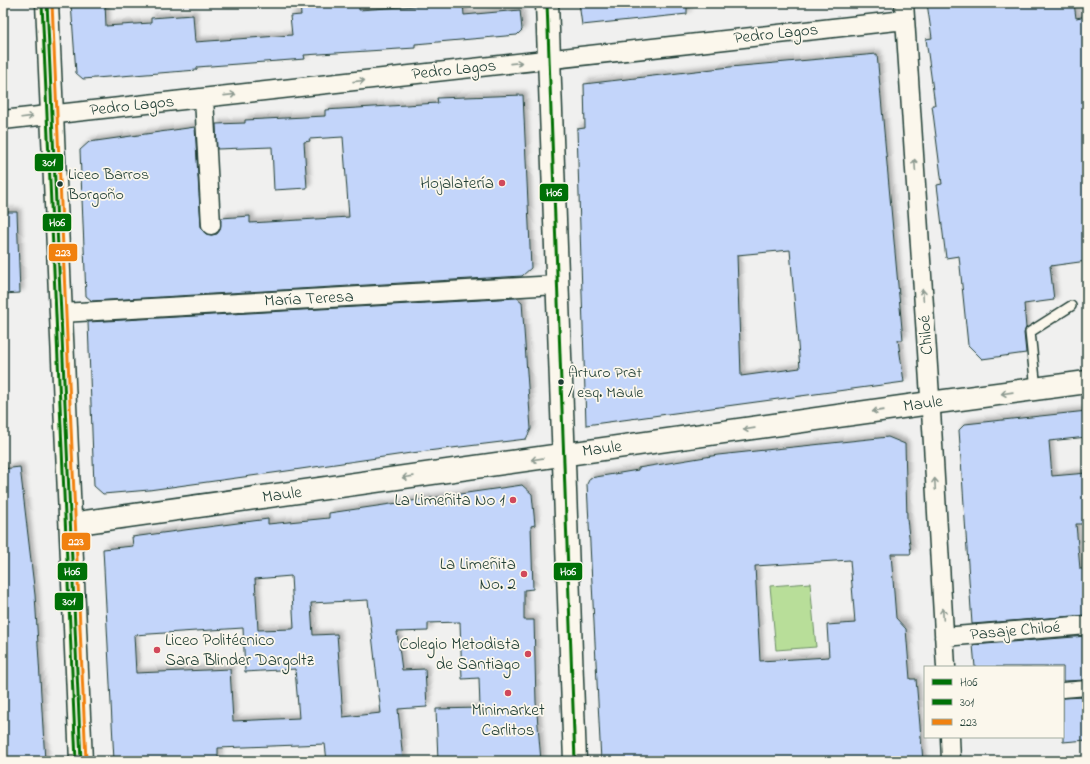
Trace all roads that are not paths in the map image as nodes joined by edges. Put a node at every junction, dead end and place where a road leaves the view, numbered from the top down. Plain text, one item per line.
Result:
1 (47, 3) edge
2 (547, 3) edge
3 (905, 11) edge
4 (549, 60) junction
5 (204, 98) junction
6 (52, 114) junction
7 (3, 120) edge
8 (211, 225) dead end
9 (557, 284) junction
10 (1071, 306) dead end
11 (61, 313) junction
12 (1087, 382) edge
13 (1036, 389) junction
14 (930, 403) junction
15 (564, 455) junction
16 (71, 524) junction
17 (1087, 625) edge
18 (944, 638) junction
19 (946, 666) edge
20 (1087, 688) edge
21 (1064, 690) edge
22 (950, 738) edge
23 (81, 761) edge
24 (575, 761) edge
25 (951, 761) edge

1 - 6 street
2 - 4 street
3 - 4 street, Pedro Lagos
14 -> 3 street, Chiloé
5 -> 4 street, Pedro Lagos
4 - 9 street
5 - 6 street, Pedro Lagos
5 - 8 street
7 -> 6 street, Pedro Lagos
6 - 11 street
9 - 11 street, María Teresa
9 - 15 street
10 - 13 lane
11 - 16 street
12 - 13 street, Maule
13 -> 14 street, Maule
14 -> 15 street, Maule
18 -> 14 street, Chiloé
15 -> 16 street, Maule
15 - 24 street
16 - 23 street
17 - 18 street, Pasaje Chiloé
18 - 19 street, Chiloé
20 - 21 street
22 - 25 street

